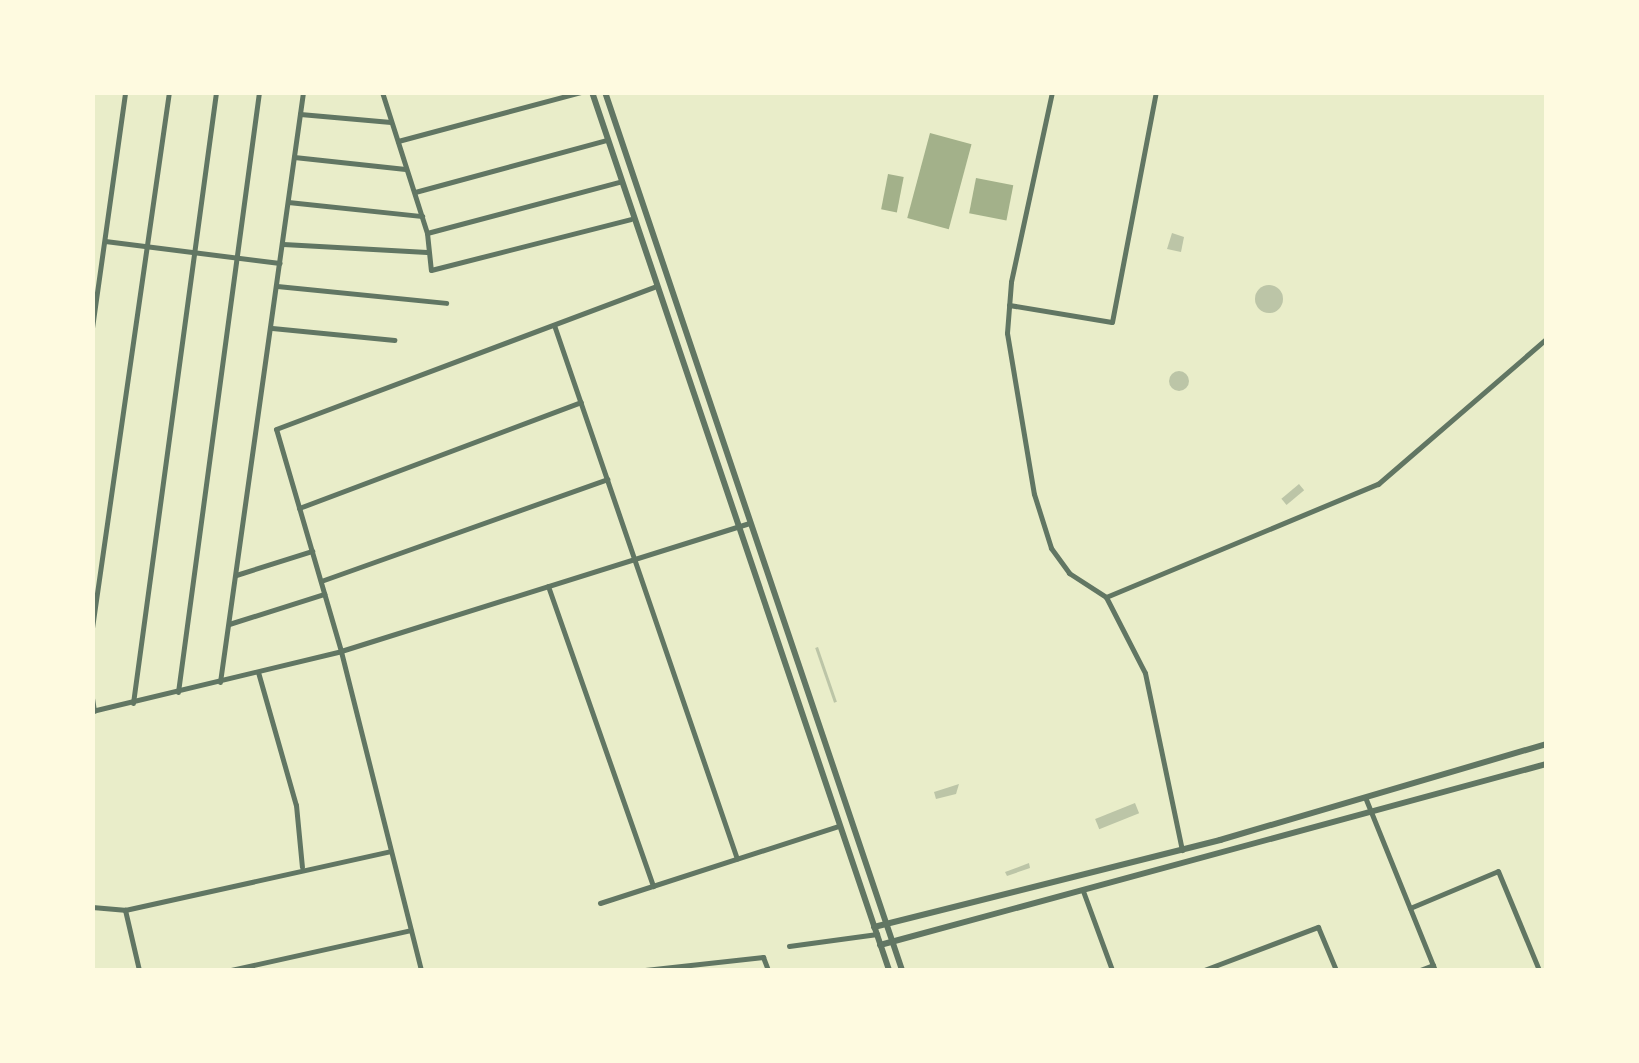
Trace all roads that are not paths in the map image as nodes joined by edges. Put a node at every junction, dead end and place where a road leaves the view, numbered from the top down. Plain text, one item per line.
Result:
1 (125, 92) edge
2 (169, 92) edge
3 (216, 92) edge
4 (258, 92) edge
5 (302, 92) edge
6 (382, 92) edge
7 (581, 92) edge
8 (592, 92) edge
9 (605, 92) edge
10 (1052, 92) edge
11 (1156, 92) edge
12 (300, 114) junction
13 (392, 122) junction
14 (606, 140) junction
15 (398, 141) junction
16 (294, 158) junction
17 (407, 169) junction
18 (620, 182) junction
19 (414, 192) junction
20 (288, 202) junction
21 (422, 216) junction
22 (630, 219) junction
23 (427, 233) junction
24 (104, 242) junction
25 (283, 244) junction
26 (149, 248) junction
27 (427, 252) junction
28 (195, 253) junction
29 (237, 258) junction
30 (280, 263) junction
31 (96, 282) edge
32 (278, 286) junction
33 (654, 288) junction
34 (446, 302) dead end
35 (1010, 305) junction
36 (554, 325) junction
37 (92, 328) edge
38 (272, 328) junction
39 (1546, 339) edge
40 (394, 340) dead end
41 (581, 402) junction
42 (607, 478) junction
43 (299, 508) junction
44 (749, 523) junction
45 (736, 527) junction
46 (312, 551) junction
47 (634, 559) junction
48 (236, 574) junction
49 (320, 582) junction
50 (548, 586) junction
51 (324, 594) junction
52 (1106, 596) junction
53 (229, 624) junction
54 (92, 628) edge
55 (341, 651) junction
56 (258, 672) junction
57 (220, 682) junction
58 (178, 692) junction
59 (92, 698) edge
60 (133, 703) junction
61 (94, 711) edge
62 (1546, 744) edge
63 (1546, 764) edge
64 (1365, 797) junction
65 (1371, 809) junction
66 (839, 826) junction
67 (1182, 850) junction
68 (391, 851) junction
69 (737, 859) junction
70 (302, 867) junction
71 (653, 886) junction
72 (1082, 888) junction
73 (600, 903) dead end
74 (92, 906) edge
75 (1410, 908) junction
76 (124, 910) junction
77 (886, 924) junction
78 (410, 930) junction
79 (875, 931) junction
80 (892, 942) junction
81 (880, 945) junction
82 (789, 946) dead end
83 (1434, 968) edge
84 (140, 970) edge
85 (231, 970) edge
86 (421, 970) edge
87 (645, 970) edge
88 (768, 970) edge
89 (889, 970) edge
90 (902, 970) edge
91 (1112, 970) edge
92 (1204, 970) edge
93 (1336, 970) edge
94 (1420, 970) edge
95 (1539, 970) edge

1 - 24 street
2 - 26 street
3 - 28 street
4 - 29 street
5 - 12 street
6 - 13 street
7 - 15 street
8 - 14 street
9 - 44 street
10 - 35 street
11 - 35 street
12 - 13 street
12 - 16 street
13 - 15 street
14 - 18 street
14 - 19 street
15 - 17 street
16 - 17 street
16 - 20 street
17 - 19 street
18 - 22 street
18 - 23 street
19 - 21 street
20 - 21 street
20 - 25 street
21 - 23 street
22 - 27 street
22 - 33 street
23 - 27 street
24 - 26 street
24 - 31 street
25 - 27 street
25 - 30 street
26 - 28 street
26 - 54 street
28 - 29 street
28 - 60 street
29 - 30 street
29 - 58 street
30 - 32 street
31 - 37 street
32 - 34 street
32 - 38 street
33 - 36 street
33 - 45 street
35 - 52 street
36 - 41 street
36 - 43 street
38 - 40 street
38 - 48 street
39 - 52 street
41 - 42 street
41 - 43 street
42 - 47 street
42 - 49 street
43 - 46 street
44 - 45 street
44 - 77 street
45 - 47 street
45 - 66 street
46 - 48 street
46 - 49 street
47 - 50 street
47 - 69 street
48 - 53 street
49 - 51 street
50 - 55 street
50 - 71 street
51 - 53 street
51 - 55 street
52 - 67 street
53 - 57 street
55 - 56 street
55 - 68 street
56 - 57 street
56 - 70 street
57 - 58 street
58 - 60 street
59 - 61 street
60 - 61 street
62 - 64 street
63 - 65 street
64 - 65 street
64 - 67 street
65 - 72 street
65 - 75 street
66 - 69 street
66 - 79 street
67 - 77 street
68 - 70 street
68 - 78 street
69 - 71 street
70 - 76 street
71 - 73 street
72 - 80 street
72 - 91 street
74 - 76 street
75 - 83 street
75 - 95 street
76 - 84 street
77 - 79 street
77 - 80 street
78 - 85 street
78 - 86 street
79 - 81 street
79 - 82 street
80 - 81 street
80 - 90 street
81 - 89 street
83 - 94 street
87 - 88 street
92 - 93 street

